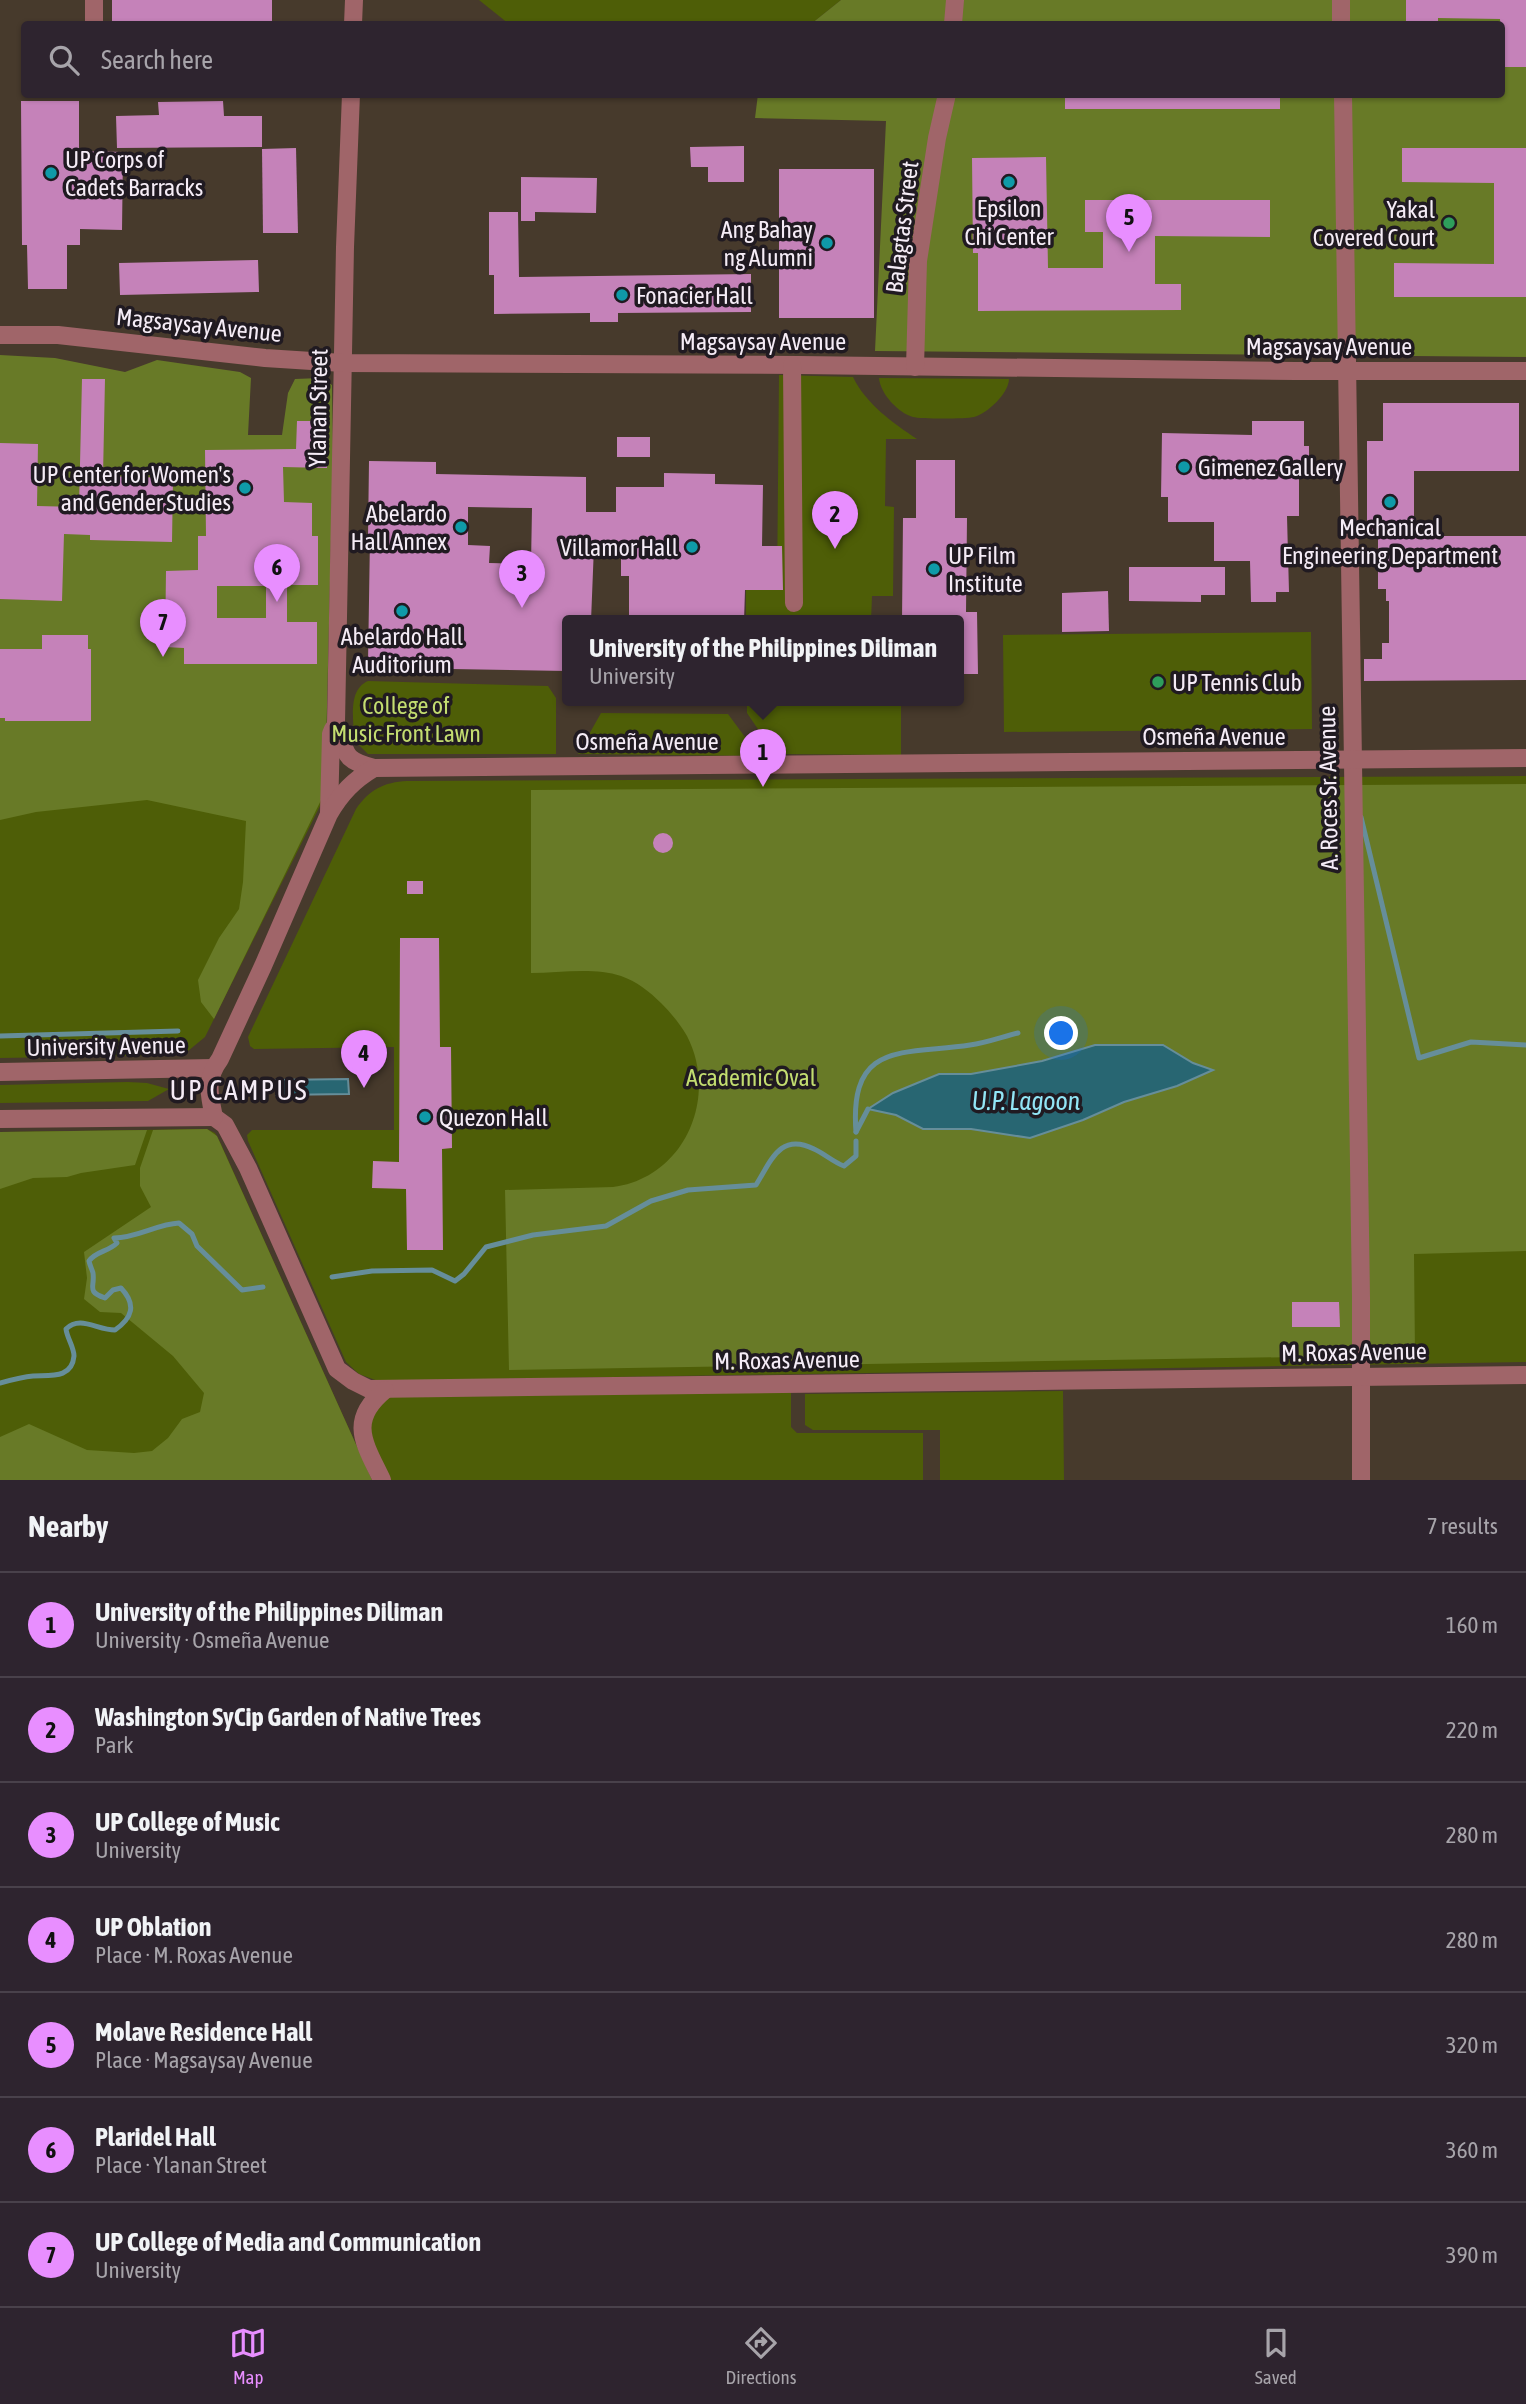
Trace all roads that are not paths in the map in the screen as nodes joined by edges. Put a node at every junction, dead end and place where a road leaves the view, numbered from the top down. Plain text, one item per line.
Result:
1 (94, 0) edge
2 (354, 0) edge
3 (955, 0) edge
4 (1341, 0) edge
5 (94, 21) edge
6 (353, 21) edge
7 (953, 21) edge
8 (1341, 21) edge
9 (351, 98) edge
10 (946, 98) edge
11 (1343, 98) edge
12 (0, 335) edge
13 (343, 363) junction
14 (792, 365) junction
15 (915, 367) junction
16 (1348, 370) junction
17 (1526, 371) edge
18 (794, 603) dead end
19 (336, 723) junction
20 (1526, 758) edge
21 (1353, 759) junction
22 (374, 768) junction
23 (329, 814) junction
24 (213, 1068) junction
25 (0, 1072) edge
26 (214, 1116) junction
27 (0, 1119) edge
28 (1526, 1374) edge
29 (1361, 1376) junction
30 (385, 1390) junction
31 (382, 1480) edge
32 (1362, 1480) edge

1 - 5 street
2 - 6 street
3 - 7 street
4 - 8 street
9 - 13 street, Ylanan Street
10 - 15 street, Balagtas Street
11 - 16 street, A. Roces Sr. Avenue
12 - 13 street, Magsaysay Avenue
13 - 14 street, Magsaysay Avenue
13 - 19 street, Ylanan Street
14 - 15 street, Magsaysay Avenue
14 - 18 street
15 - 16 street, Magsaysay Avenue
16 - 17 street, Magsaysay Avenue
16 - 21 street, A. Roces Sr. Avenue
19 - 22 street, Ylanan Street
19 - 23 street, Ylanan Street
20 - 21 street, Osmeña Avenue
21 - 22 street, Osmeña Avenue
21 - 29 street, A. Roces Sr. Avenue
22 - 23 street
23 - 24 street
24 - 25 street, University Avenue
24 - 26 street
26 - 27 street
26 - 30 street, M. Roxas Avenue
28 - 29 street, M. Roxas Avenue
29 - 30 street, M. Roxas Avenue
29 - 32 street, A. Roces Sr. Avenue
30 - 31 street

